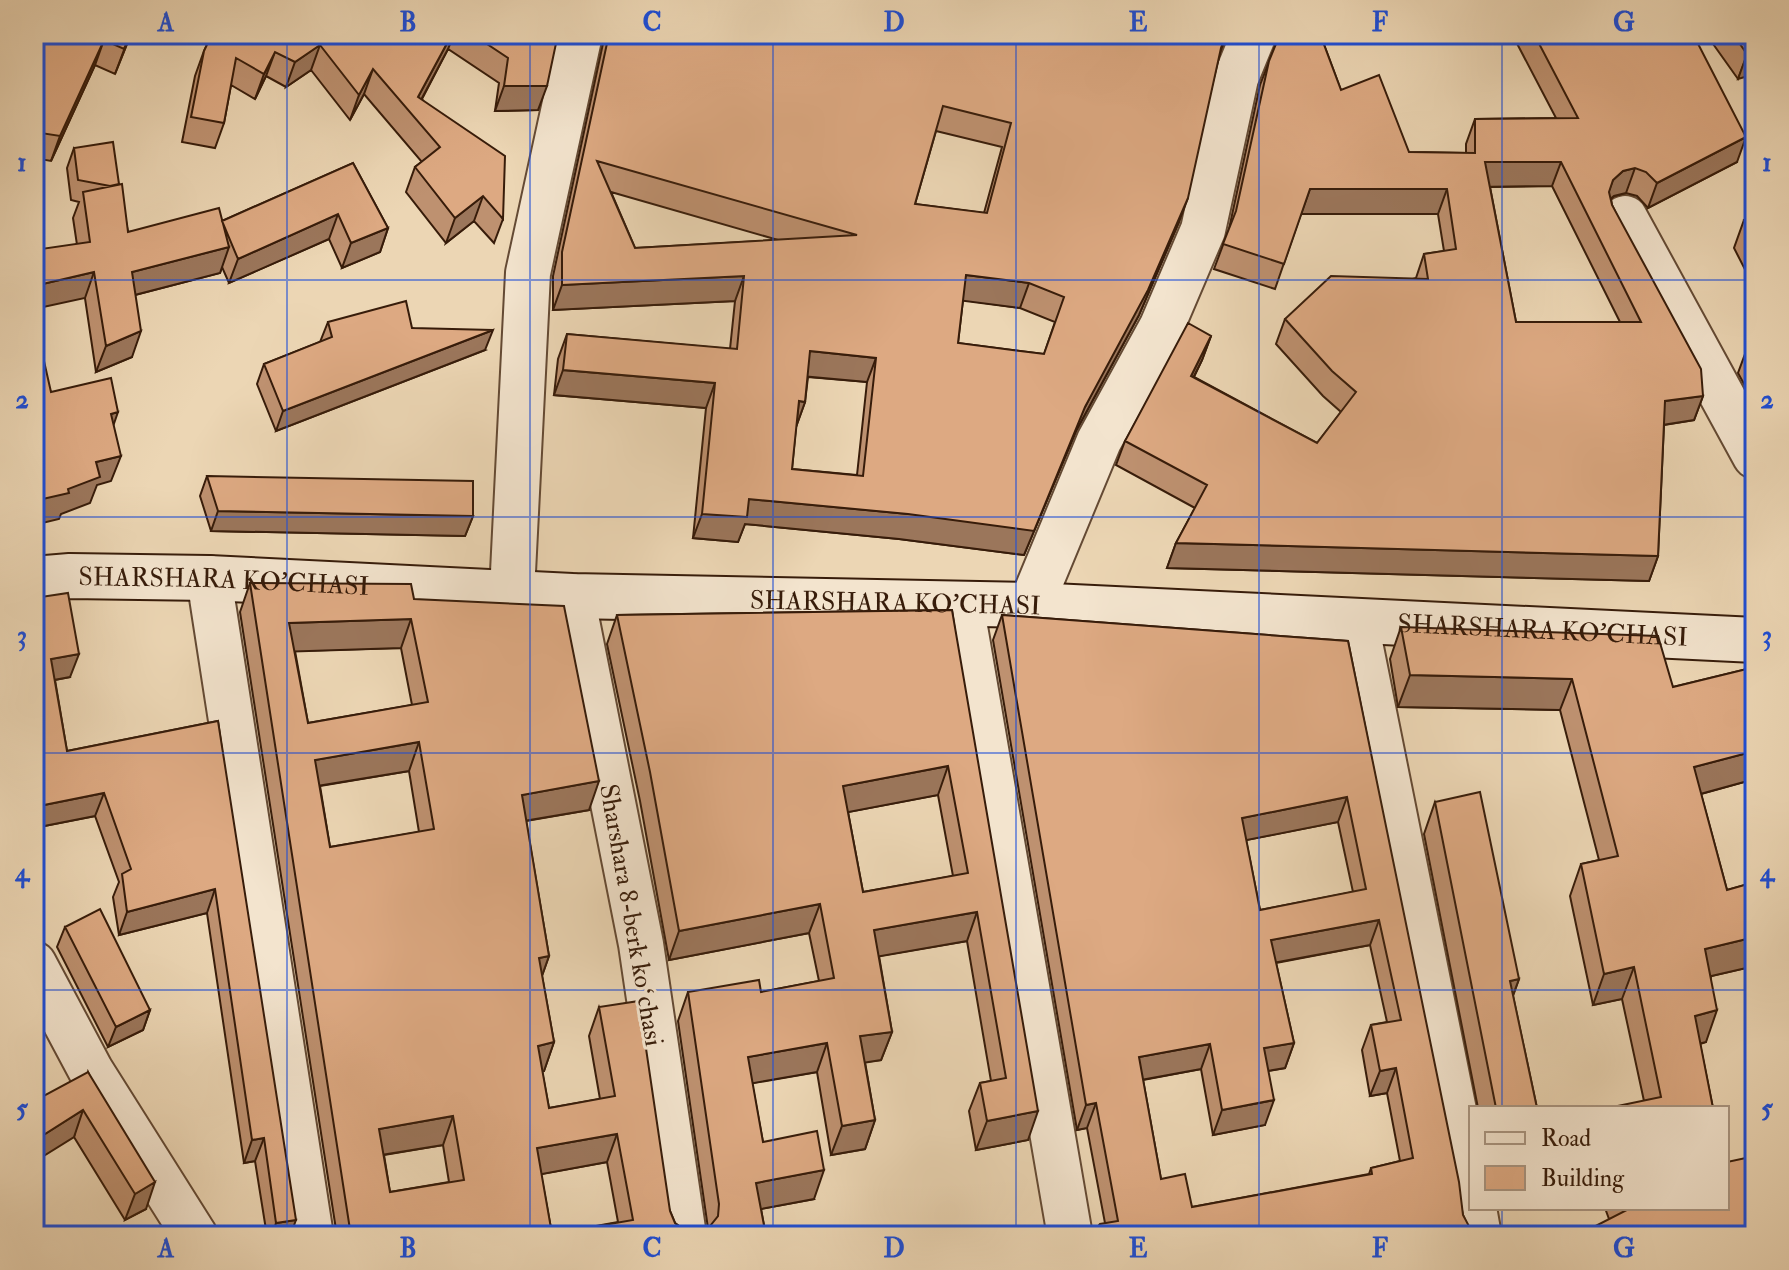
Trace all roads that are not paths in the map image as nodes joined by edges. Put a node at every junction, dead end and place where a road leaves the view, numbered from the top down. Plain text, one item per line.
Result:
1 (580, 34) edge
2 (1254, 34) edge
3 (1625, 218) dead end
4 (1755, 456) edge
5 (209, 578) junction
6 (34, 579) edge
7 (512, 592) junction
8 (572, 596) junction
9 (961, 604) junction
10 (1031, 605) junction
11 (1356, 623) junction
12 (1755, 640) edge
13 (34, 964) edge
14 (1469, 1185) edge
15 (1474, 1210) edge
16 (195, 1236) edge
17 (311, 1236) edge
18 (684, 1236) edge
19 (1070, 1236) edge
20 (1479, 1236) edge

1 - 7 street
2 - 10 street
3 - 4 street
5 - 6 street, SHARSHARA KO'CHASI
5 - 7 street, SHARSHARA KO'CHASI
5 - 17 street
7 - 8 street, SHARSHARA KO'CHASI
8 - 9 street, SHARSHARA KO'CHASI
8 - 18 street, Sharshara 8-berk koʻchasi
9 - 10 street, SHARSHARA KO'CHASI
9 - 19 street
10 - 11 street, SHARSHARA KO'CHASI
11 - 12 street, SHARSHARA KO'CHASI
11 - 14 street
13 - 16 street
15 - 20 street

